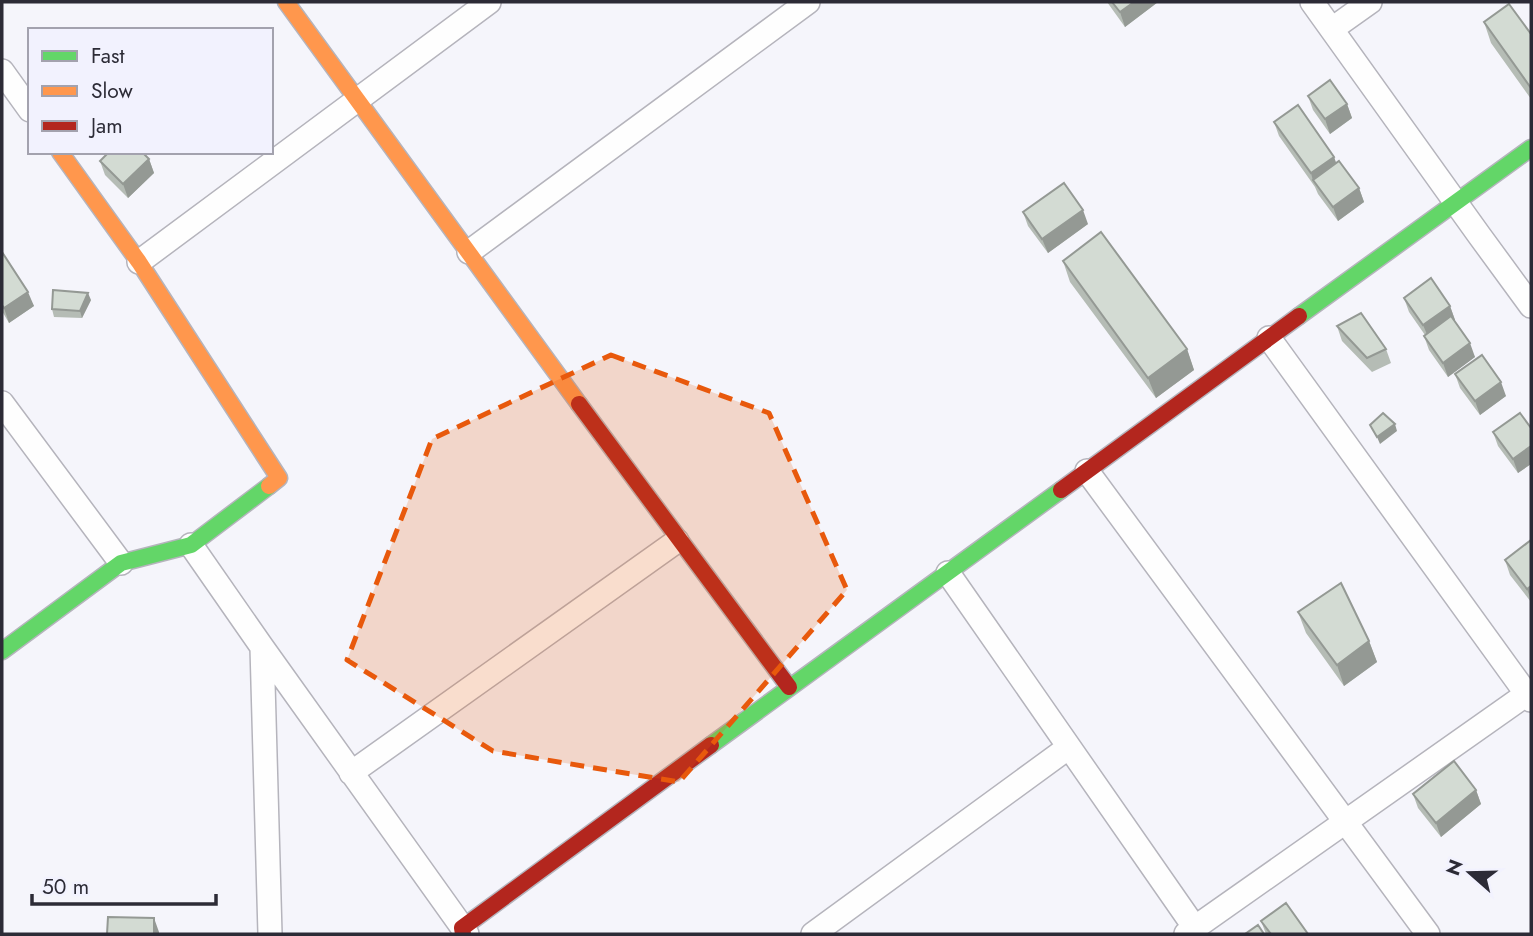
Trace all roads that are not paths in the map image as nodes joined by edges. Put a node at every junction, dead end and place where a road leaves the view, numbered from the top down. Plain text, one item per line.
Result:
1 (286, 2) edge
2 (489, 2) edge
3 (808, 2) edge
4 (1312, 2) edge
5 (1370, 2) edge
6 (1332, 29) junction
7 (2, 71) edge
8 (357, 100) junction
9 (28, 107) edge
10 (1531, 148) edge
11 (61, 154) edge
12 (1455, 202) junction
13 (469, 252) junction
14 (139, 262) junction
15 (1531, 306) edge
16 (1269, 338) junction
17 (2, 403) edge
18 (1087, 471) junction
19 (677, 541) junction
20 (191, 545) junction
21 (121, 563) junction
22 (948, 573) junction
23 (262, 648) junction
24 (2, 650) edge
25 (789, 687) junction
26 (1529, 697) edge
27 (1069, 747) junction
28 (351, 772) junction
29 (1345, 822) junction
30 (1191, 931) edge
31 (464, 932) edge
32 (271, 934) edge
33 (813, 934) edge
34 (1428, 934) edge

1 - 8 street
2 - 8 street
3 - 13 street
4 - 6 street
5 - 6 street
6 - 12 street
7 - 9 street
8 - 13 street
8 - 14 street
10 - 12 street
11 - 14 street
12 - 15 street
12 - 16 street
13 - 19 street
14 - 20 street
16 - 18 street
16 - 26 street
17 - 21 street
18 - 22 street
18 - 29 street
19 - 25 street
19 - 28 street
20 - 21 street
20 - 23 street
21 - 24 street
22 - 25 street
22 - 27 street
23 - 28 street
23 - 32 street
25 - 31 street
26 - 29 street
27 - 30 street
27 - 33 street
28 - 31 street
29 - 30 street
29 - 34 street

